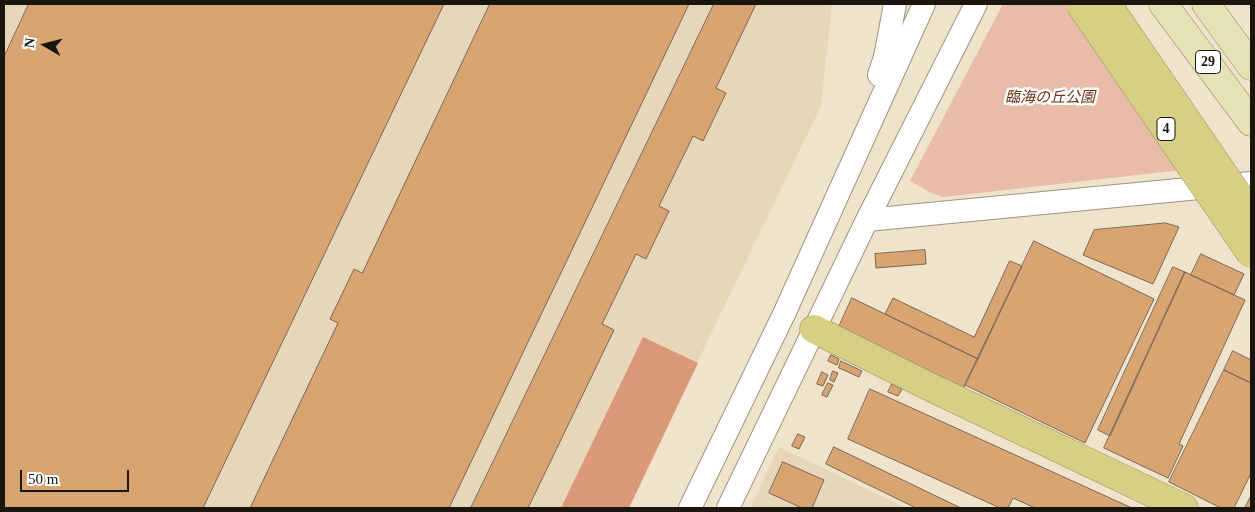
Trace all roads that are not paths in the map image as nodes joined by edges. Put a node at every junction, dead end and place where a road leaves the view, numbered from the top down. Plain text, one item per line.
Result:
1 (895, 4) edge
2 (924, 4) edge
3 (976, 4) edge
4 (1080, 4) edge
5 (1107, 4) edge
6 (1129, 4) edge
7 (1163, 4) edge
8 (1206, 4) edge
9 (1251, 66) edge
10 (1251, 122) edge
11 (1251, 183) edge
12 (843, 185) junction
13 (1251, 206) edge
14 (1251, 214) edge
15 (867, 220) junction
16 (1251, 254) edge
17 (784, 314) junction
18 (814, 329) junction
19 (690, 508) edge
20 (728, 508) edge
21 (1184, 508) edge

1 - 12 street
2 - 12 street
3 - 15 street
4 - 16 highway, 4, bridge
5 - 14 highway, 4, bridge
6 - 13 highway
7 - 10 main road, 29
8 - 9 main road, 29
11 - 15 street
12 - 17 street
15 - 18 street
17 - 18 street
17 - 19 street
18 - 20 street
18 - 21 highway

